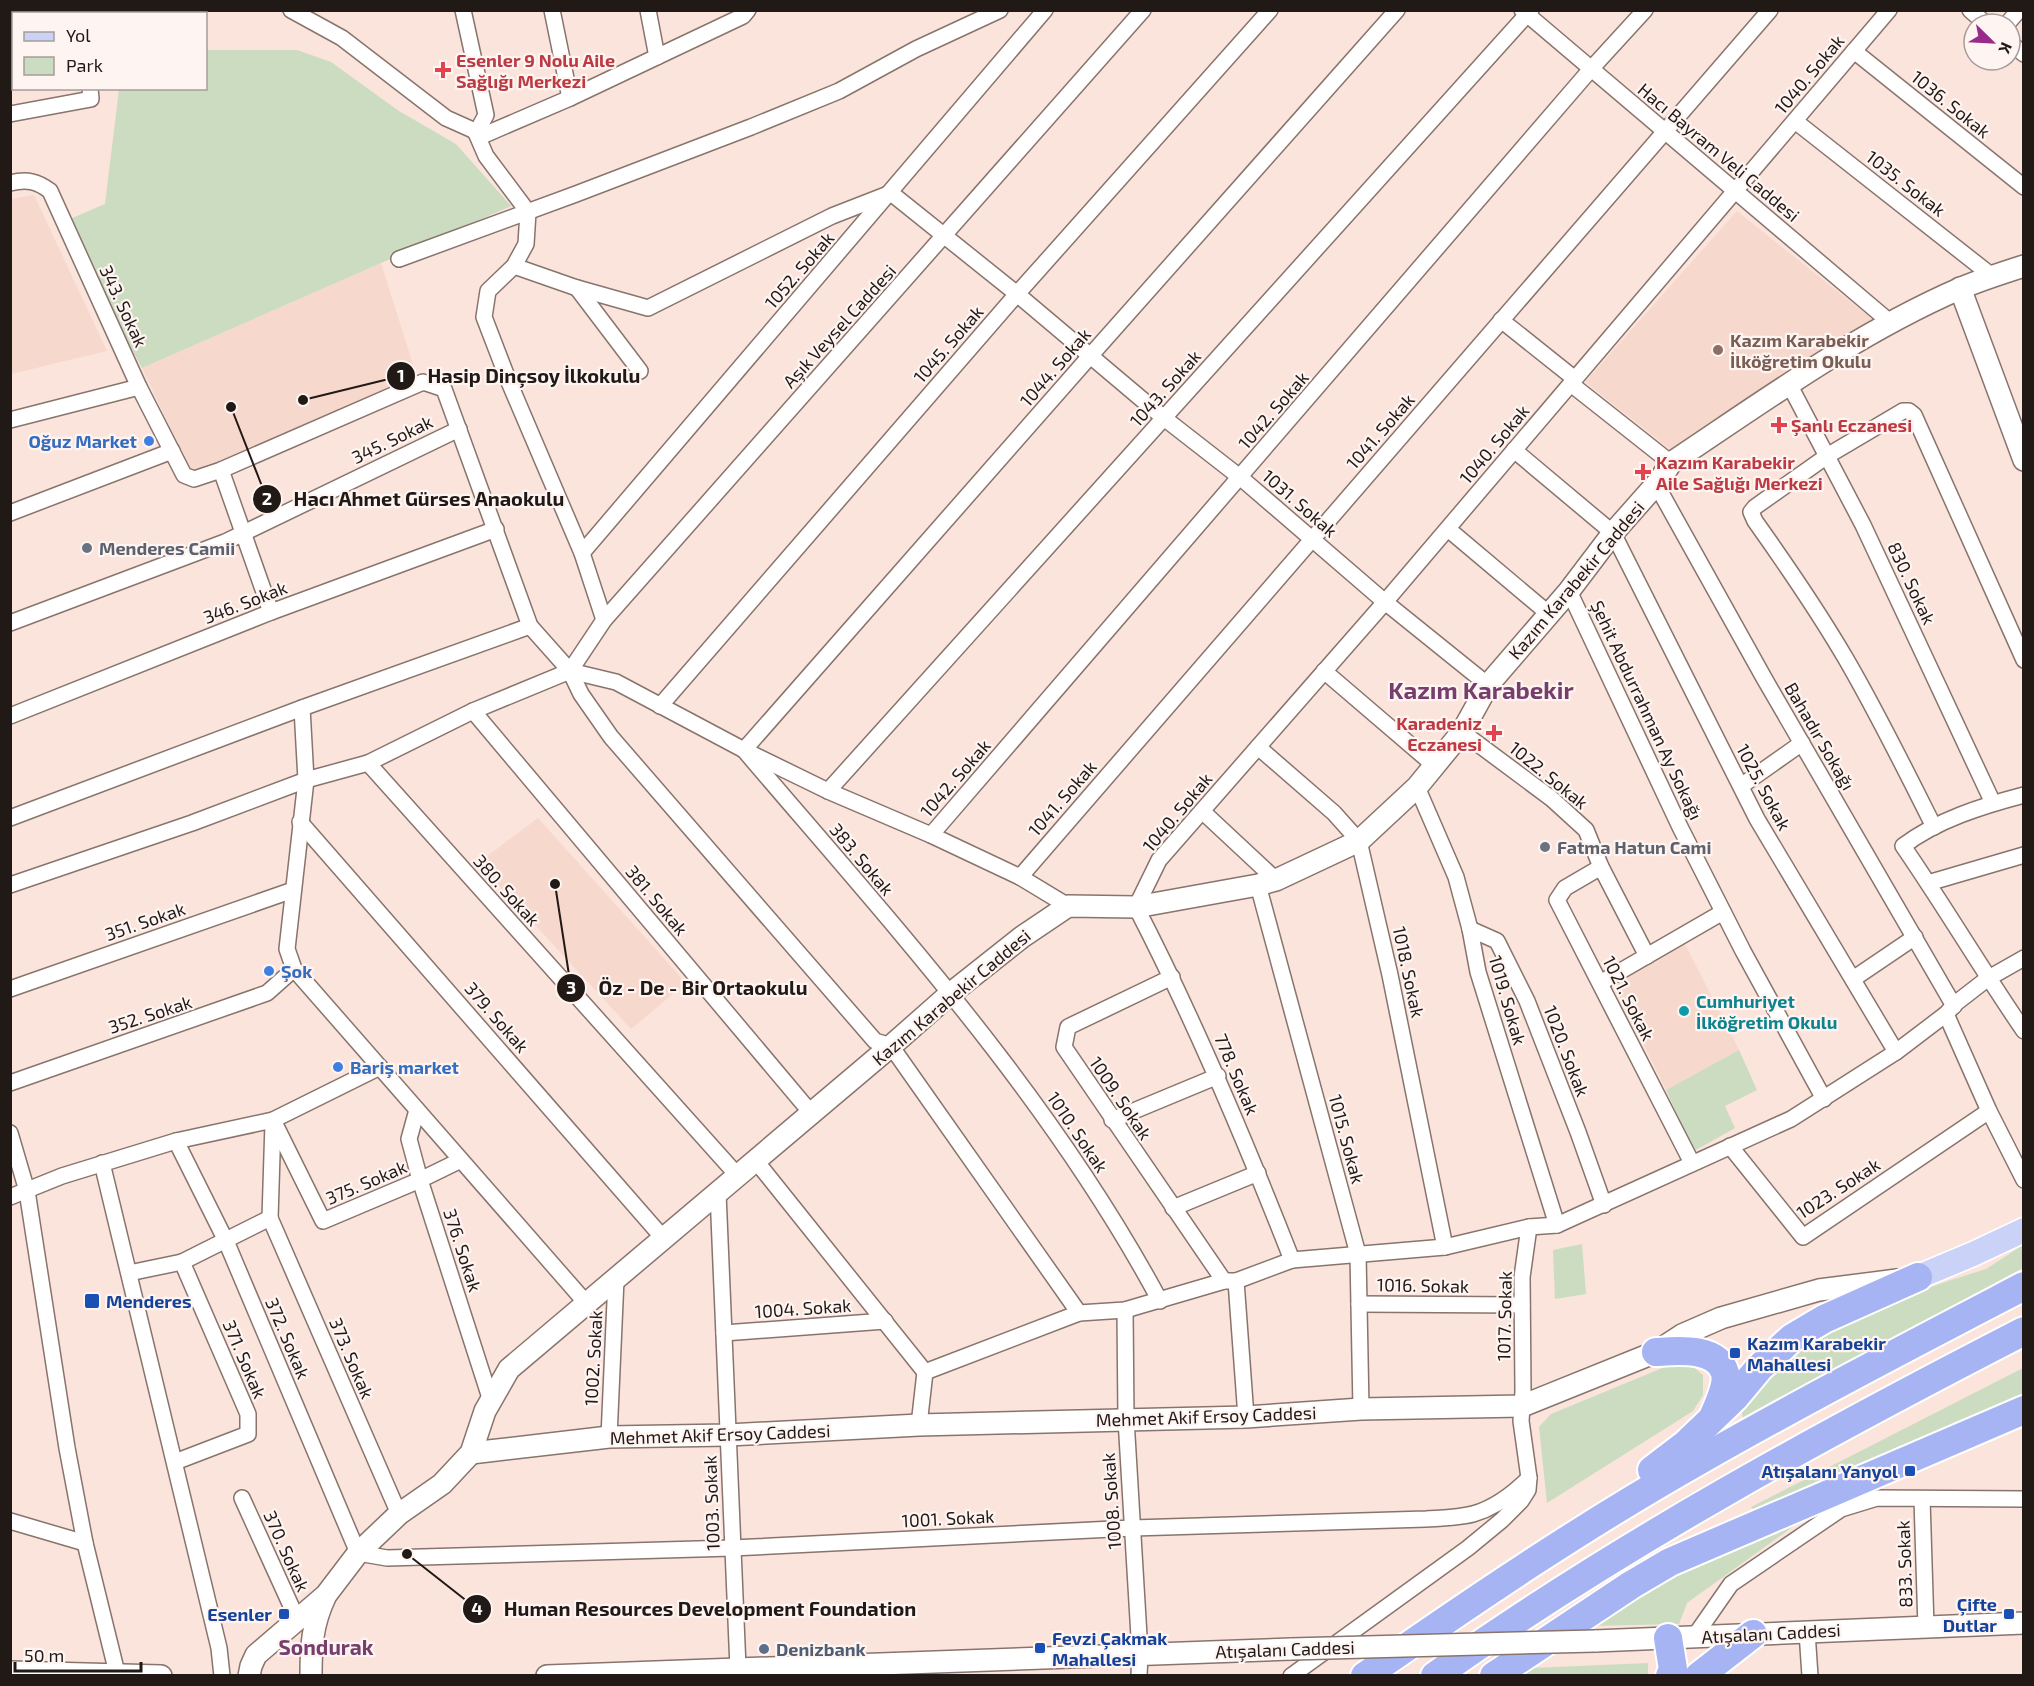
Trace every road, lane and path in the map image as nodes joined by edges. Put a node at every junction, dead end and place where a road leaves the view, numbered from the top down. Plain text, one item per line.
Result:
1 (291, 10) edge
2 (463, 10) edge
3 (552, 10) edge
4 (648, 10) edge
5 (748, 10) edge
6 (1000, 10) edge
7 (1045, 10) edge
8 (1143, 10) edge
9 (1270, 10) edge
10 (1397, 10) edge
11 (1644, 10) edge
12 (1770, 10) edge
13 (1889, 10) edge
14 (1527, 12) edge
15 (309, 15) edge
16 (1854, 51) junction
17 (657, 57) junction
18 (1591, 69) junction
19 (90, 94) edge
20 (570, 98) junction
21 (10, 114) edge
22 (1795, 121) junction
23 (1664, 131) junction
24 (476, 133) junction
25 (10, 183) edge
26 (2024, 187) edge
27 (1735, 191) junction
28 (891, 193) junction
29 (528, 212) junction
30 (945, 236) junction
31 (399, 259) dead end
32 (514, 266) junction
33 (2024, 266) edge
34 (1992, 276) junction
35 (577, 288) junction
36 (1959, 288) junction
37 (1017, 294) junction
38 (1501, 320) junction
39 (1891, 323) junction
40 (1091, 355) junction
41 (640, 371) dead end
42 (1573, 381) junction
43 (1789, 384) junction
44 (139, 387) junction
45 (1164, 418) junction
46 (10, 420) edge
47 (459, 429) junction
48 (1514, 450) junction
49 (172, 451) junction
50 (1827, 456) junction
51 (2024, 460) edge
52 (1671, 463) junction
53 (221, 470) junction
54 (1241, 478) junction
55 (1656, 484) junction
56 (10, 513) edge
57 (496, 529) junction
58 (1448, 529) junction
59 (244, 532) junction
60 (1613, 532) junction
61 (1312, 539) junction
62 (582, 553) junction
63 (1569, 591) junction
64 (1385, 602) junction
65 (271, 612) junction
66 (1549, 614) junction
67 (604, 620) junction
68 (10, 623) edge
69 (530, 626) junction
70 (2024, 660) edge
71 (570, 671) junction
72 (1324, 672) junction
73 (1488, 685) junction
74 (660, 706) junction
75 (302, 708) junction
76 (473, 711) junction
77 (10, 716) edge
78 (1462, 732) junction
79 (1802, 743) junction
80 (1258, 747) junction
81 (744, 750) junction
82 (368, 763) junction
83 (1435, 766) junction
84 (306, 780) junction
85 (1741, 786) junction
86 (1417, 787) junction
87 (828, 791) junction
88 (2024, 795) edge
89 (1993, 803) junction
90 (1202, 811) junction
91 (10, 818) edge
92 (300, 822) junction
93 (1934, 827) junction
94 (931, 835) junction
95 (1359, 841) junction
96 (2024, 855) edge
97 (1601, 867) junction
98 (1020, 877) junction
99 (1267, 882) junction
100 (1928, 883) junction
101 (10, 885) edge
102 (293, 890) junction
103 (1068, 906) junction
104 (1136, 907) junction
105 (1723, 912) junction
106 (1470, 929) junction
107 (1915, 937) junction
108 (1647, 956) junction
109 (2024, 958) edge
110 (294, 969) junction
111 (1172, 977) junction
112 (1853, 979) junction
113 (1987, 979) junction
114 (1600, 983) junction
115 (10, 989) edge
116 (951, 994) junction
117 (1950, 1010) junction
118 (2024, 1031) edge
119 (891, 1046) junction
120 (1896, 1052) junction
121 (380, 1067) junction
122 (1218, 1076) junction
123 (10, 1083) edge
124 (1824, 1099) junction
125 (417, 1110) junction
126 (1989, 1111) junction
127 (812, 1114) junction
128 (273, 1120) junction
129 (1112, 1120) junction
130 (10, 1133) edge
131 (176, 1140) junction
132 (1730, 1146) junction
133 (461, 1160) junction
134 (756, 1161) junction
135 (102, 1163) junction
136 (1692, 1163) junction
137 (1258, 1173) junction
138 (738, 1176) junction
139 (420, 1180) junction
140 (2024, 1180) edge
141 (27, 1191) junction
142 (718, 1193) junction
143 (10, 1197) edge
144 (1604, 1205) junction
145 (1173, 1208) junction
146 (270, 1218) junction
147 (1557, 1225) junction
148 (1529, 1227) junction
149 (2024, 1230) edge
150 (664, 1239) junction
151 (226, 1241) junction
152 (1444, 1247) junction
153 (1358, 1254) junction
154 (1292, 1260) junction
155 (182, 1262) junction
156 (129, 1273) junction
157 (1918, 1277) junction
158 (616, 1280) junction
159 (1230, 1281) junction
160 (2024, 1286) edge
161 (1160, 1301) junction
162 (587, 1304) junction
163 (1359, 1304) junction
164 (1522, 1305) junction
165 (1125, 1310) junction
166 (1079, 1313) junction
167 (885, 1322) junction
168 (2024, 1331) edge
169 (724, 1333) junction
170 (1656, 1352) junction
171 (925, 1372) junction
172 (491, 1401) junction
173 (1522, 1406) junction
174 (1361, 1409) junction
175 (2024, 1410) edge
176 (1246, 1417) junction
177 (1126, 1419) junction
178 (1712, 1419) junction
179 (919, 1425) junction
180 (728, 1435) junction
181 (609, 1437) junction
182 (471, 1453) junction
183 (175, 1462) junction
184 (1529, 1478) junction
185 (242, 1498) dead end
186 (1922, 1499) junction
187 (2024, 1499) edge
188 (399, 1514) junction
189 (10, 1521) edge
190 (1133, 1528) junction
191 (85, 1543) junction
192 (732, 1548) junction
193 (358, 1554) junction
194 (1522, 1569) junction
195 (326, 1595) junction
196 (297, 1619) junction
197 (2024, 1623) edge
198 (1926, 1628) junction
199 (1807, 1632) junction
200 (1753, 1634) junction
201 (1681, 1637) junction
202 (1140, 1653) junction
203 (738, 1668) junction
204 (875, 1670) edge
205 (10, 1672) edge
206 (117, 1673) junction
207 (160, 1676) edge
208 (222, 1676) edge
209 (249, 1676) edge
210 (311, 1676) edge
211 (547, 1676) edge
212 (1139, 1676) edge
213 (1291, 1676) edge
214 (1365, 1676) edge
215 (1435, 1676) edge
216 (1494, 1676) edge
217 (1670, 1676) edge
218 (1699, 1676) edge
219 (1810, 1676) edge

1 - 15 street
2 - 24 street
3 - 20 street
4 - 17 street
5 - 17 street
6 - 29 street
7 - 28 street, 1052. Sokak
8 - 30 street, Aşık Veysel Caddesi
9 - 37 street, 1045. Sokak
10 - 40 street, 1044. Sokak
11 - 18 street, 1042. Sokak
12 - 23 street, 1041. Sokak
13 - 16 street, 1040. Sokak
14 - 18 street, Hacı Bayram Veli Caddesi
14 - 45 street, 1043. Sokak
15 - 24 street
16 - 22 street, 1040. Sokak
16 - 26 street, 1036. Sokak
17 - 20 street
18 - 23 street, Hacı Bayram Veli Caddesi
18 - 54 street, 1042. Sokak
19 - 21 street
20 - 24 street
22 - 27 street, 1040. Sokak
22 - 34 street, 1035. Sokak
23 - 27 street, Hacı Bayram Veli Caddesi
23 - 38 street, 1041. Sokak
24 - 29 street
25 - 44 street, 343. Sokak
27 - 39 street, Hacı Bayram Veli Caddesi
27 - 42 street, 1040. Sokak
28 - 30 street, 1031. Sokak
28 - 35 street
28 - 62 street, 1052. Sokak
29 - 31 street
29 - 32 street
30 - 37 street, 1031. Sokak
30 - 67 street, Aşık Veysel Caddesi
32 - 35 street
32 - 62 street
33 - 34 main road, Kazım Karabekir Caddesi
34 - 36 main road, Kazım Karabekir Caddesi
35 - 41 street
36 - 39 main road, Kazım Karabekir Caddesi
36 - 51 main road
37 - 40 street, 1031. Sokak
37 - 74 street, 1045. Sokak
38 - 42 street
38 - 61 street, 1041. Sokak
39 - 43 main road, Kazım Karabekir Caddesi
40 - 45 street, 1031. Sokak
40 - 81 street, 1044. Sokak
42 - 48 street, 1040. Sokak
42 - 52 street
43 - 50 street, 830. Sokak
43 - 52 main road, Kazım Karabekir Caddesi
44 - 46 street
44 - 49 street, 343. Sokak
45 - 54 street, 1031. Sokak
45 - 87 street, 1043. Sokak
47 - 53 street
47 - 57 street
47 - 59 street, 345. Sokak
48 - 58 street, 1040. Sokak
48 - 60 street
49 - 53 street, 343. Sokak
49 - 56 street
50 - 70 street
50 - 89 street, 830. Sokak
50 - 93 street
52 - 55 main road, Kazım Karabekir Caddesi
53 - 59 street
54 - 61 street, 1031. Sokak
54 - 94 street, 1042. Sokak
55 - 60 main road, Kazım Karabekir Caddesi
55 - 79 street, Bahadır Sokağı
57 - 65 street, 346. Sokak
57 - 69 street
58 - 64 street, 1040. Sokak
58 - 66 street
59 - 65 street
59 - 68 street, 345. Sokak
60 - 63 main road, Kazım Karabekir Caddesi
60 - 85 street, 1025. Sokak
61 - 64 street, 1031. Sokak
61 - 98 street, 1041. Sokak
62 - 67 street
63 - 66 main road, Kazım Karabekir Caddesi
63 - 105 street, Şehit Abdurrahman Ay Sokağı
64 - 72 street, 1040. Sokak
64 - 73 street, 1031. Sokak
65 - 77 street, 346. Sokak
66 - 73 main road, Kazım Karabekir Caddesi
67 - 71 street, Aşık Veysel Caddesi
69 - 71 street
69 - 75 street
71 - 74 street
71 - 76 street
71 - 119 street
72 - 80 street, 1040. Sokak
72 - 83 street
73 - 78 main road, Kazım Karabekir Caddesi
74 - 81 street
75 - 84 street
75 - 91 street
76 - 82 street
76 - 127 street, 381. Sokak
78 - 83 main road, Kazım Karabekir Caddesi
78 - 97 street, 1022. Sokak
79 - 85 street
79 - 107 street, Bahadır Sokağı
80 - 90 street, 1040. Sokak
80 - 95 street, 1018. Sokak
81 - 87 street
81 - 116 street, 383. Sokak
82 - 84 street
82 - 138 street, 380. Sokak
83 - 86 main road, Kazım Karabekir Caddesi
84 - 92 street
84 - 101 street
85 - 112 street, 1025. Sokak
86 - 95 main road, Kazım Karabekir Caddesi
86 - 106 street, 1019. Sokak
87 - 94 street
88 - 89 street
89 - 93 street
90 - 99 street
90 - 104 street, 1040. Sokak
92 - 102 street
92 - 150 street, 379. Sokak
93 - 100 street
94 - 98 street
95 - 99 main road, Kazım Karabekir Caddesi
95 - 152 street, 1018. Sokak
96 - 100 street
97 - 108 street, 1022. Sokak
97 - 114 street, 1021. Sokak
98 - 103 street
99 - 104 main road, Kazım Karabekir Caddesi
99 - 153 street, 1015. Sokak
100 - 113 street
102 - 110 street
102 - 115 street, 351. Sokak
103 - 104 main road, Kazım Karabekir Caddesi
103 - 116 main road, Kazım Karabekir Caddesi
104 - 111 street, 778. Sokak
105 - 108 street
105 - 124 street, Şehit Abdurrahman Ay Sokağı
106 - 144 street, 1020. Sokak
106 - 147 street, 1019. Sokak
107 - 112 street
107 - 117 street, Bahadır Sokağı
108 - 114 street
109 - 113 street
110 - 121 street
110 - 123 street, 352. Sokak
111 - 122 street, 778. Sokak
111 - 129 street, 1009. Sokak
112 - 120 street, 1025. Sokak
113 - 117 street
113 - 118 street
114 - 136 street, 1021. Sokak
116 - 119 main road, Kazım Karabekir Caddesi
116 - 161 street, 1010. Sokak
117 - 120 street
117 - 126 street, Bahadır Sokağı
119 - 127 main road, Kazım Karabekir Caddesi
119 - 166 street
120 - 124 street
121 - 125 street
121 - 128 street
122 - 129 street
122 - 137 street, 778. Sokak
124 - 132 street
125 - 133 street
125 - 139 street, 376. Sokak
126 - 132 street, 1023. Sokak
126 - 140 street, Bahadır Sokağı
127 - 134 main road, Kazım Karabekir Caddesi
128 - 131 street
128 - 139 street, 375. Sokak
128 - 146 street, 373. Sokak
129 - 145 street, 1009. Sokak
130 - 141 street
131 - 135 street
131 - 151 street, 372. Sokak
132 - 136 street
133 - 139 street, 375. Sokak
133 - 162 street
134 - 138 main road, Kazım Karabekir Caddesi
134 - 167 street
135 - 141 street
135 - 156 street
136 - 144 street
137 - 145 street
137 - 154 street, 778. Sokak
138 - 142 main road, Kazım Karabekir Caddesi
139 - 172 street, 376. Sokak
141 - 143 street
141 - 191 street
142 - 150 main road, Kazım Karabekir Caddesi
142 - 169 street, 1003. Sokak
144 - 147 street
145 - 159 street, 1009. Sokak
146 - 151 street
146 - 188 street, 373. Sokak
147 - 148 street
148 - 152 street
148 - 164 street, 1017. Sokak
149 - 157 main road
150 - 158 main road, Kazım Karabekir Caddesi
151 - 155 street
151 - 193 street, 372. Sokak
152 - 153 street
153 - 154 street
153 - 163 street, 1015. Sokak
154 - 159 street
155 - 156 street
155 - 183 street, 371. Sokak
156 - 183 street
157 - 170 main road, Mehmet Akif Ersoy Caddesi
157 - 178 highway
158 - 162 main road, Kazım Karabekir Caddesi
158 - 181 street, 1002. Sokak
159 - 161 street
159 - 176 street
160 - 194 highway
161 - 165 street
162 - 172 main road, Kazım Karabekir Caddesi
163 - 164 street, 1016. Sokak
163 - 174 street, 1015. Sokak
164 - 173 street, 1017. Sokak
165 - 166 street
165 - 177 street, 1008. Sokak
166 - 171 street
167 - 169 street, 1004. Sokak
167 - 171 street
168 - 215 highway
169 - 180 street, 1003. Sokak
170 - 173 main road, Mehmet Akif Ersoy Caddesi
170 - 178 highway
171 - 179 street
172 - 182 main road, Kazım Karabekir Caddesi
173 - 174 main road, Mehmet Akif Ersoy Caddesi
173 - 184 street, 1017. Sokak
174 - 176 main road, Mehmet Akif Ersoy Caddesi
175 - 216 highway
176 - 177 main road, Mehmet Akif Ersoy Caddesi
177 - 179 main road, Mehmet Akif Ersoy Caddesi
177 - 190 street, 1008. Sokak
178 - 194 highway
179 - 180 main road, Mehmet Akif Ersoy Caddesi
180 - 181 main road, Mehmet Akif Ersoy Caddesi
180 - 192 street, 1003. Sokak
181 - 182 main road, Mehmet Akif Ersoy Caddesi
182 - 188 main road, Kazım Karabekir Caddesi
183 - 208 street
184 - 190 street, 1001. Sokak
184 - 213 street
185 - 196 street, 370. Sokak
186 - 187 street
186 - 198 street, 833. Sokak
186 - 201 street
188 - 193 main road, Kazım Karabekir Caddesi
189 - 191 street
190 - 192 street, 1001. Sokak
190 - 202 street, 1008. Sokak
191 - 206 street
192 - 193 street, 1001. Sokak
192 - 203 street, 1003. Sokak
193 - 195 main road, Kazım Karabekir Caddesi
194 - 214 highway
195 - 196 main road, Kazım Karabekir Caddesi
195 - 210 main road
196 - 209 main road, Kazım Karabekir Caddesi
197 - 198 main road, Atışalanı Caddesi
198 - 199 main road, Atışalanı Caddesi
199 - 200 main road, Atışalanı Caddesi
199 - 219 street
200 - 201 main road, Atışalanı Caddesi
200 - 218 highway
201 - 202 main road, Atışalanı Caddesi, bridge
201 - 217 highway
202 - 204 main road, Atışalanı Caddesi
202 - 212 street, 1008. Sokak
203 - 204 main road, Atışalanı Caddesi
203 - 211 main road, Atışalanı Caddesi
205 - 206 main road
206 - 207 main road

